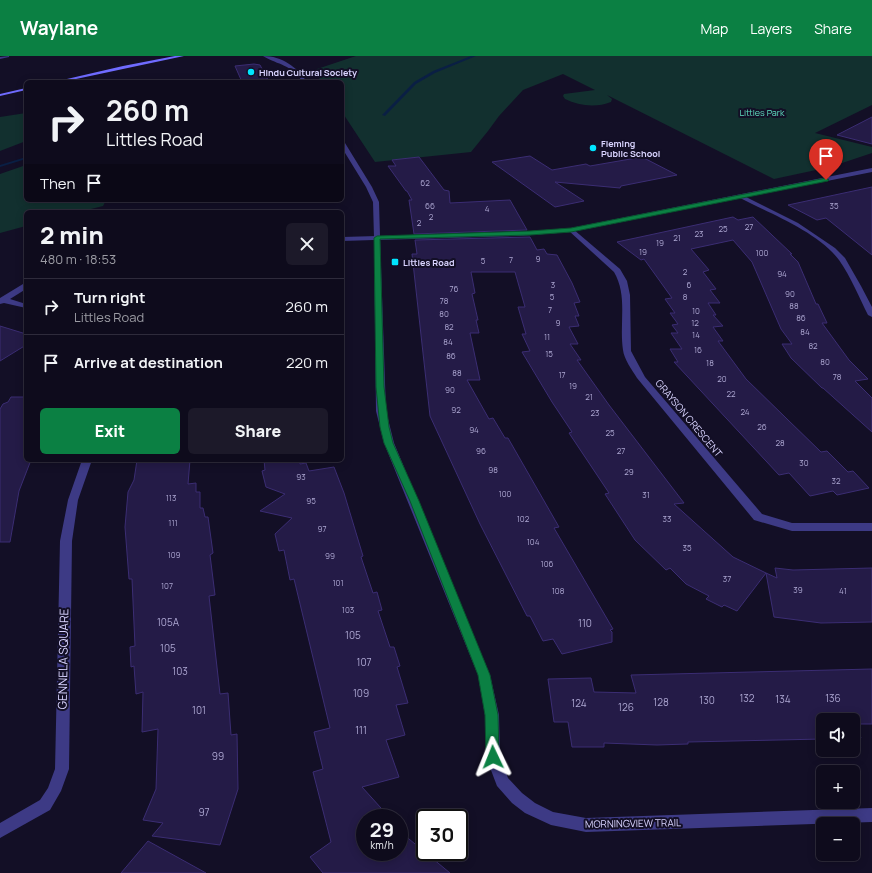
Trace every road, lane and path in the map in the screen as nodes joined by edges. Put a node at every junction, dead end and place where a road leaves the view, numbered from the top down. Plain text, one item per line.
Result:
1 (7, 56) edge
2 (158, 56) edge
3 (182, 56) edge
4 (265, 56) edge
5 (0, 58) edge
6 (123, 67) junction
7 (65, 80) edge
8 (304, 80) edge
9 (24, 89) edge
10 (0, 95) edge
11 (344, 145) edge
12 (872, 170) edge
13 (742, 197) junction
14 (571, 230) junction
15 (377, 238) junction
16 (344, 239) edge
17 (24, 287) edge
18 (2, 301) edge
19 (24, 306) edge
20 (872, 315) edge
21 (86, 462) edge
22 (872, 527) edge
23 (872, 814) edge
24 (0, 831) edge

1 - 5 street
2 - 6 main road
3 - 6 main road
4 - 8 street
6 - 7 main road
9 - 10 main road
11 - 15 street, MORNINGVIEW TRAIL
12 - 13 street
13 - 14 street
13 - 20 street
14 - 15 street
14 - 22 street, GRAYSON CRESCENT
15 - 16 street
15 - 23 street, MORNINGVIEW TRAIL
17 - 18 street
18 - 19 street
21 - 24 street, GENNELA SQUARE

